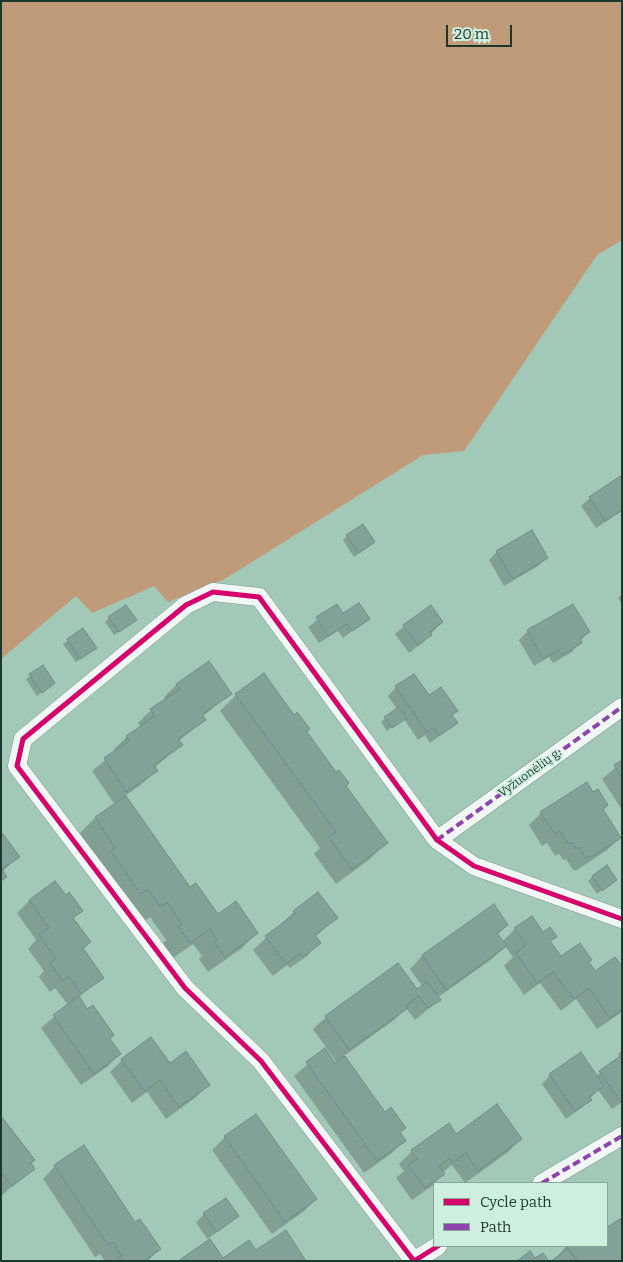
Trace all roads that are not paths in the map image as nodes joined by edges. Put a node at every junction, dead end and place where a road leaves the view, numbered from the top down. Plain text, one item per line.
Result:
1 (622, 707) edge
2 (437, 840) junction
3 (622, 919) edge
4 (622, 1136) edge
5 (544, 1182) edge
6 (436, 1247) edge
7 (414, 1261) edge

1 - 2 street, Vyžuonėlių g.
2 - 3 street
2 - 7 street
4 - 5 street
6 - 7 street

